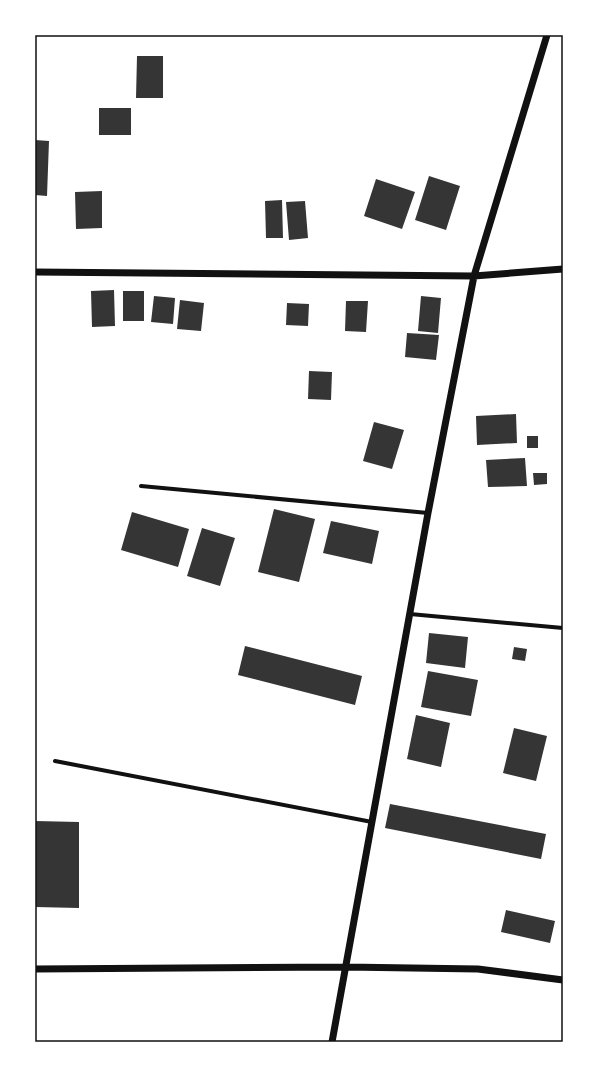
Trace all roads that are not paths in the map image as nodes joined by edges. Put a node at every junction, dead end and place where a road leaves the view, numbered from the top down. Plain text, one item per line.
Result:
1 (547, 35) edge
2 (563, 268) edge
3 (35, 272) edge
4 (474, 276) junction
5 (141, 486) dead end
6 (428, 513) junction
7 (410, 614) junction
8 (563, 628) edge
9 (55, 761) dead end
10 (372, 822) junction
11 (346, 967) junction
12 (35, 969) edge
13 (563, 980) edge
14 (332, 1042) edge

1 - 4 street
2 - 4 street
3 - 4 street
4 - 6 street
5 - 6 street
6 - 7 street
7 - 8 street
7 - 10 street
9 - 10 street
10 - 11 street
11 - 12 street
11 - 13 street
11 - 14 street

